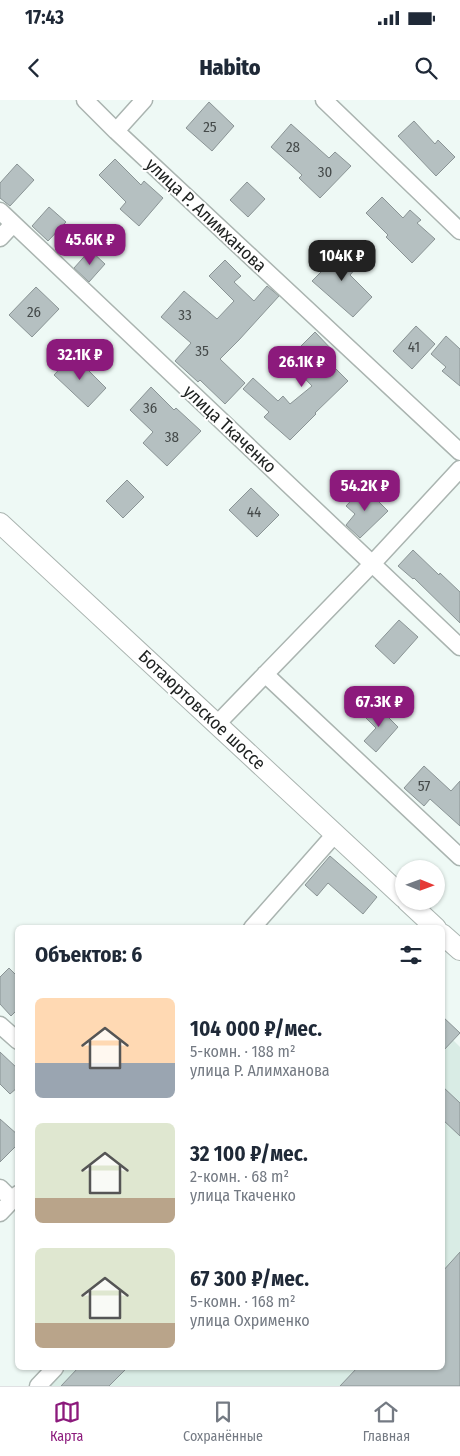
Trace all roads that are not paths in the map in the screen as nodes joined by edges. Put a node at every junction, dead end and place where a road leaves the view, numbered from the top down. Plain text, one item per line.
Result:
1 (85, 100) edge
2 (144, 100) edge
3 (324, 100) edge
4 (116, 131) junction
5 (0, 211) edge
6 (13, 224) junction
7 (460, 231) edge
8 (0, 238) edge
9 (460, 452) edge
10 (460, 470) edge
11 (0, 523) edge
12 (372, 564) junction
13 (460, 648) edge
14 (265, 674) junction
15 (216, 724) junction
16 (335, 834) junction
17 (460, 856) edge
18 (395, 890) edge
19 (417, 910) edge
20 (255, 925) edge
21 (433, 925) edge
22 (445, 937) edge
23 (460, 950) edge
24 (0, 1025) edge
25 (15, 1038) edge
26 (0, 1188) edge
27 (15, 1197) edge
28 (0, 1213) edge
29 (53, 1370) edge
30 (38, 1386) edge

1 - 4 street, улица Р. Алимханова
2 - 4 street
3 - 7 street
4 - 9 street, улица Р. Алимханова
5 - 6 street, улица Ткаченко
6 - 8 street
6 - 12 street, улица Ткаченко
10 - 12 street
11 - 15 main road, Ботаюртовское шоссе
12 - 13 street, улица Ткаченко
12 - 14 street
14 - 15 street
14 - 17 street
15 - 16 main road, Ботаюртовское шоссе
16 - 18 main road, Ботаюртовское шоссе
16 - 20 street
19 - 21 main road
22 - 23 main road
24 - 25 street
26 - 27 street
27 - 28 street
29 - 30 street

